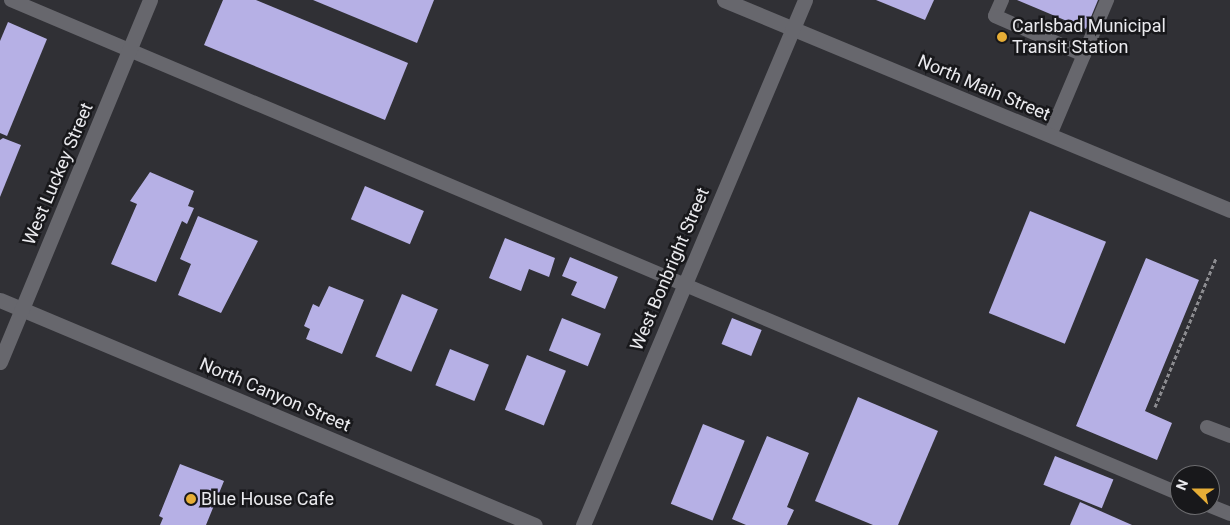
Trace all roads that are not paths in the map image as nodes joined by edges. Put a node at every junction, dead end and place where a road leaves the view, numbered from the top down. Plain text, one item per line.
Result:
1 (11, 0) edge
2 (150, 0) edge
3 (724, 0) edge
4 (805, 0) edge
5 (1002, 0) edge
6 (1107, 0) edge
7 (792, 28) junction
8 (130, 50) junction
9 (1084, 55) junction
10 (1050, 135) junction
11 (1230, 210) edge
12 (683, 287) junction
13 (0, 300) edge
14 (22, 309) junction
15 (0, 362) edge
16 (1207, 427) dead end
17 (1230, 436) edge
18 (1170, 490) edge
19 (535, 525) edge
20 (583, 525) edge

1 - 8 lane
2 - 8 street, West Luckey Street
3 - 7 street, North Main Street
4 - 7 street, West Bonbright Street
5 - 9 lane
6 - 9 lane
7 - 10 street, North Main Street
7 - 12 street, West Bonbright Street
8 - 12 lane
8 - 14 street, West Luckey Street
9 - 10 lane
10 - 11 street, North Main Street
12 - 18 lane
12 - 20 street, West Bonbright Street
13 - 14 street, North Canyon Street
14 - 15 street, West Luckey Street
14 - 19 street, North Canyon Street
16 - 17 lane

